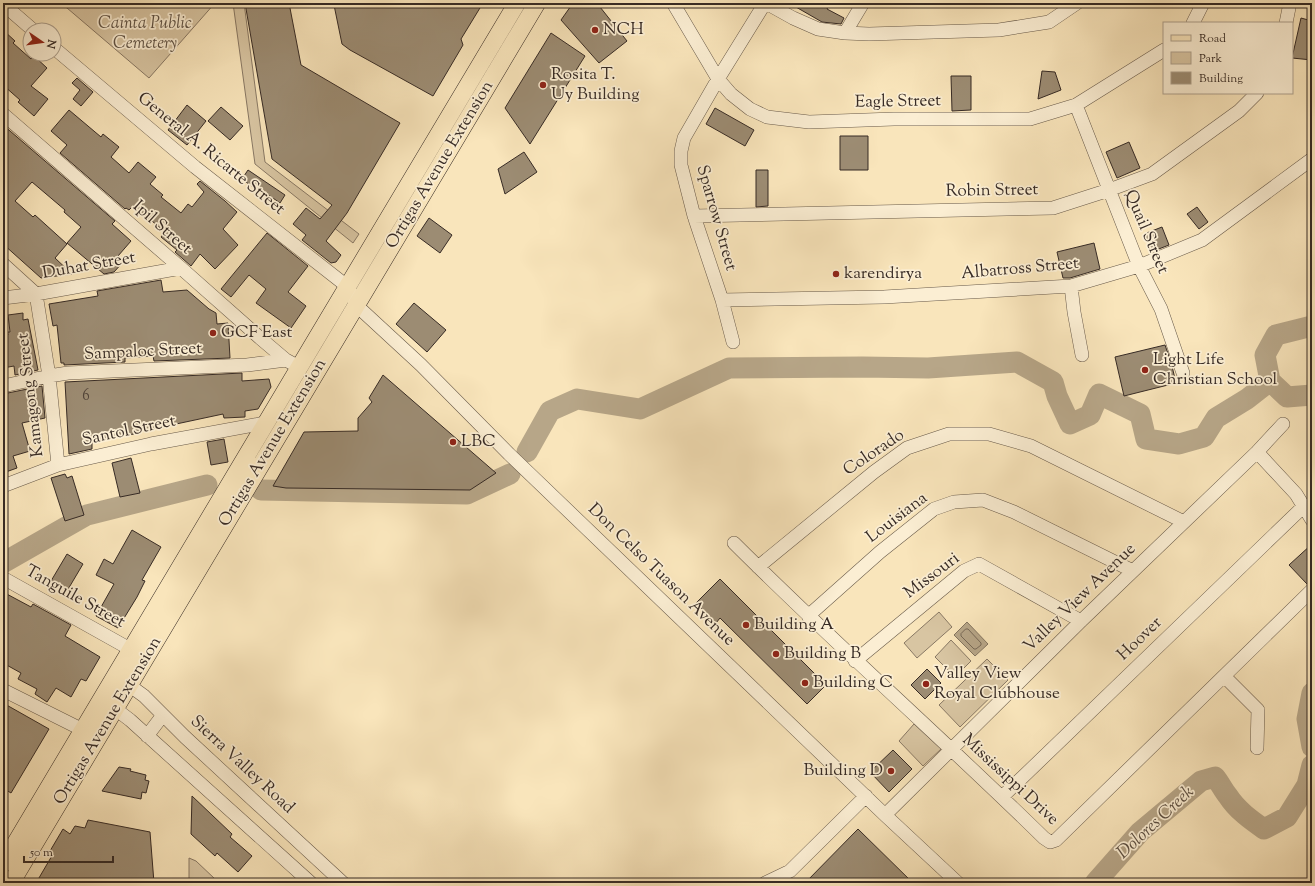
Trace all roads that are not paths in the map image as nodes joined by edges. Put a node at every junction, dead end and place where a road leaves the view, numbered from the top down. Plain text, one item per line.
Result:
1 (517, 3) edge
2 (537, 3) edge
3 (673, 3) edge
4 (766, 3) edge
5 (863, 3) edge
6 (1077, 3) edge
7 (1203, 3) edge
8 (1290, 3) edge
9 (3, 4) edge
10 (24, 22) edge
11 (1194, 22) edge
12 (1286, 22) edge
13 (845, 33) junction
14 (1163, 51) edge
15 (62, 55) edge
16 (718, 79) junction
17 (1257, 94) edge
18 (1076, 105) junction
19 (3, 114) edge
20 (1312, 159) edge
21 (1109, 190) junction
22 (694, 216) junction
23 (3, 264) edge
24 (1139, 266) junction
25 (181, 268) junction
26 (348, 286) junction
27 (1071, 286) junction
28 (36, 294) junction
29 (3, 298) edge
30 (722, 300) junction
31 (356, 305) junction
32 (733, 342) dead end
33 (1082, 355) dead end
34 (293, 364) junction
35 (1183, 373) dead end
36 (49, 376) junction
37 (3, 386) edge
38 (265, 423) junction
39 (1283, 424) dead end
40 (1257, 452) junction
41 (58, 465) junction
42 (3, 486) edge
43 (1304, 507) junction
44 (1312, 520) edge
45 (1184, 522) junction
46 (734, 543) dead end
47 (758, 567) junction
48 (1133, 571) junction
49 (3, 578) edge
50 (1312, 590) edge
51 (808, 616) junction
52 (1081, 621) junction
53 (130, 649) junction
54 (855, 661) junction
55 (115, 675) junction
56 (1224, 676) junction
57 (129, 685) junction
58 (3, 690) edge
59 (101, 698) junction
60 (115, 708) junction
61 (163, 715) junction
62 (83, 730) junction
63 (147, 736) junction
64 (1257, 748) dead end
65 (951, 750) junction
66 (866, 796) junction
67 (1002, 797) junction
68 (885, 815) junction
69 (303, 846) junction
70 (287, 862) junction
71 (3, 864) edge
72 (11, 883) edge
73 (311, 883) edge
74 (343, 883) edge
75 (765, 883) edge
76 (958, 883) edge

1 - 26 main road, Ortigas Avenue Extension
2 - 31 main road, Ortigas Avenue Extension
3 - 16 street, Eagle Street
4 - 13 street
4 - 16 street, Sparrow Street
5 - 13 street
6 - 13 street
7 - 11 street
8 - 12 street
9 - 10 street
14 - 18 street, Eagle Street
15 - 26 street, General A. Ricarte Street
16 - 18 street, Eagle Street
16 - 22 street, Sparrow Street
17 - 21 street, Robin Street
18 - 21 street, Quail Street
19 - 25 street, Ipil Street
20 - 24 street, Albatross Street
21 - 22 street, Robin Street
21 - 24 street, Quail Street
22 - 30 street, Sparrow Street
23 - 28 street
24 - 27 street, Albatross Street
24 - 35 street, Quail Street
25 - 28 street, Duhat Street
25 - 34 street, Ipil Street
26 - 31 street, Don Celso Tuason Avenue
26 - 34 main road, Ortigas Avenue Extension
27 - 30 street, Albatross Street
27 - 33 street
28 - 29 street, Duhat Street
28 - 36 street, Kamagong Street
30 - 32 street, Sparrow Street
31 - 57 main road, Ortigas Avenue Extension
31 - 66 street, Don Celso Tuason Avenue
34 - 36 street, Sampaloc Street
34 - 38 main road, Ortigas Avenue Extension
36 - 37 street, Sampaloc Street
36 - 41 street, Kamagong Street
38 - 41 street, Santol Street
38 - 53 main road, Ortigas Avenue Extension
39 - 40 street, Valley View Avenue
40 - 43 street
40 - 45 street, Valley View Avenue
41 - 42 street, Santol Street
43 - 44 street
43 - 67 street, Hoover
45 - 47 street, Colorado
45 - 48 street, Valley View Avenue
46 - 47 street, Mississippi Drive
47 - 51 street, Mississippi Drive
48 - 51 street, Louisiana
48 - 52 street, Valley View Avenue
49 - 53 street, Tanguile Street
50 - 56 street, Mississippi Drive
51 - 54 street, Mississippi Drive
52 - 54 street, Missouri
52 - 65 street, Valley View Avenue
53 - 55 main road, Ortigas Avenue Extension
54 - 65 street, Mississippi Drive
55 - 57 street, Sierra Valley Road
55 - 59 main road, Ortigas Avenue Extension
56 - 64 street
56 - 67 street, Mississippi Drive
57 - 60 main road, Ortigas Avenue Extension
57 - 61 street, Sierra Valley Road
58 - 62 street
59 - 60 street
59 - 62 main road, Ortigas Avenue Extension
60 - 63 street
60 - 72 main road, Ortigas Avenue Extension
61 - 63 street
61 - 69 street, Sierra Valley Road
62 - 71 main road, Ortigas Avenue Extension
63 - 70 street
65 - 67 street, Mississippi Drive
65 - 68 street, Valley View Avenue
66 - 68 street, Don Celso Tuason Avenue
66 - 75 street
68 - 76 street, Don Celso Tuason Avenue
69 - 70 street
69 - 74 street, Sierra Valley Road
70 - 73 street

